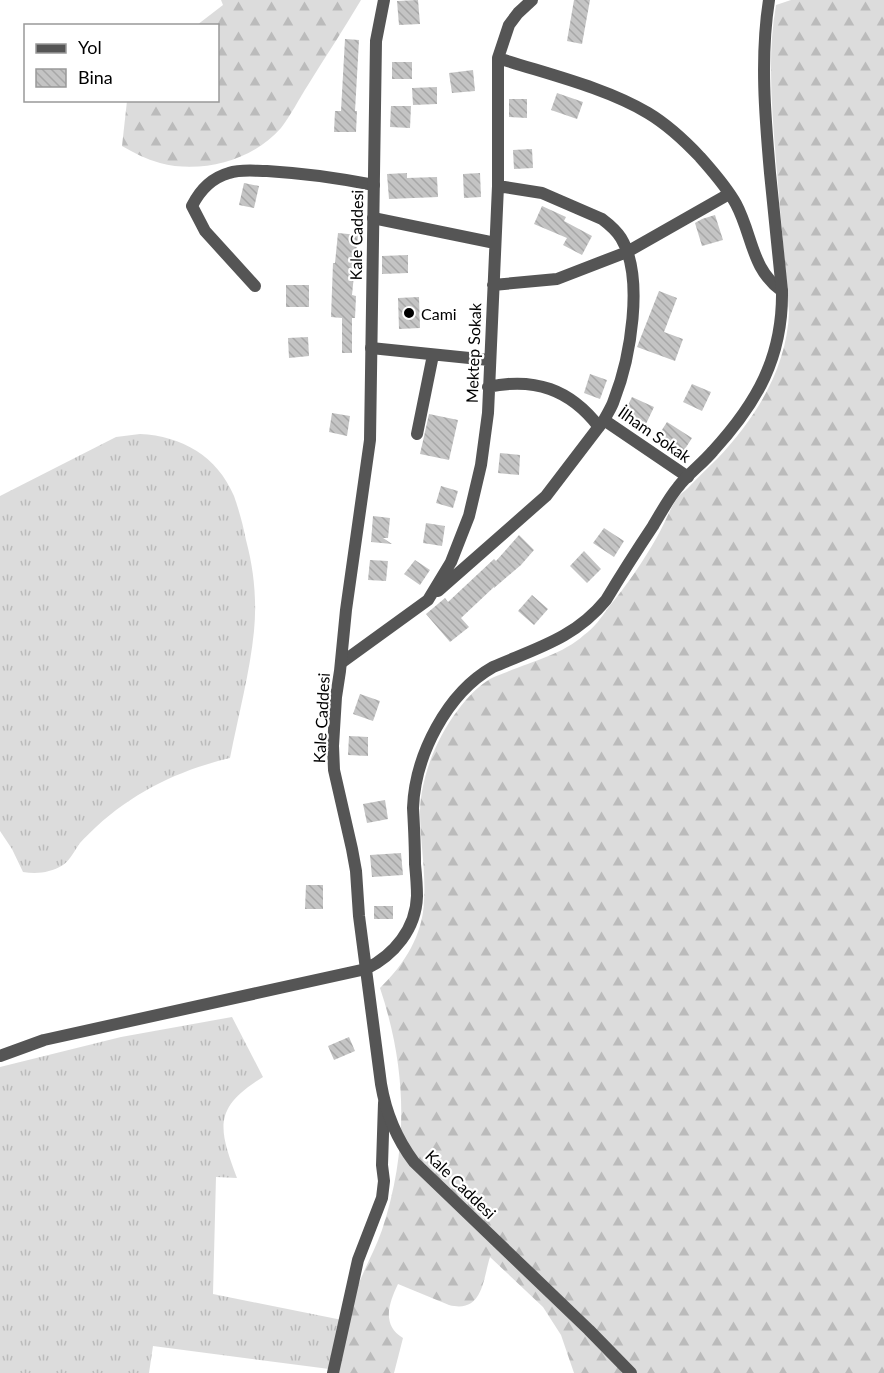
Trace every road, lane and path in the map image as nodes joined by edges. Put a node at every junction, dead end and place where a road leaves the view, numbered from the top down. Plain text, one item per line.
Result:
1 (384, 0) edge
2 (532, 0) edge
3 (770, 0) edge
4 (498, 58) junction
5 (374, 185) junction
6 (498, 186) junction
7 (729, 194) junction
8 (373, 218) junction
9 (495, 243) junction
10 (627, 252) junction
11 (493, 285) junction
12 (255, 286) dead end
13 (782, 291) junction
14 (371, 348) junction
15 (433, 355) junction
16 (489, 360) junction
17 (488, 387) junction
18 (602, 424) junction
19 (417, 434) dead end
20 (688, 477) junction
21 (428, 600) junction
22 (341, 663) junction
23 (366, 969) junction
24 (0, 1056) edge
25 (384, 1100) junction
26 (333, 1373) edge
27 (631, 1373) edge

1 - 5 street, Kale Caddesi
2 - 4 street, Mektep Sokak
3 - 13 street
4 - 6 street, Mektep Sokak
4 - 7 street
5 - 8 street, Kale Caddesi
5 - 12 street
6 - 9 street, Mektep Sokak
6 - 10 street, İlham Sokak
7 - 10 street
7 - 13 street
8 - 9 street
8 - 14 street, Kale Caddesi
9 - 11 street, Mektep Sokak
10 - 11 street
10 - 18 street, İlham Sokak
11 - 16 street, Mektep Sokak
13 - 20 street
14 - 15 street
14 - 22 street, Kale Caddesi
15 - 16 street
15 - 19 street
16 - 17 street, Mektep Sokak
17 - 18 street
17 - 21 street, Mektep Sokak
18 - 20 street, İlham Sokak
18 - 21 street
20 - 23 street
21 - 22 street, Mektep Sokak
22 - 23 street, Kale Caddesi
23 - 24 street
23 - 25 street, Kale Caddesi
25 - 26 street
25 - 27 street, Kale Caddesi

